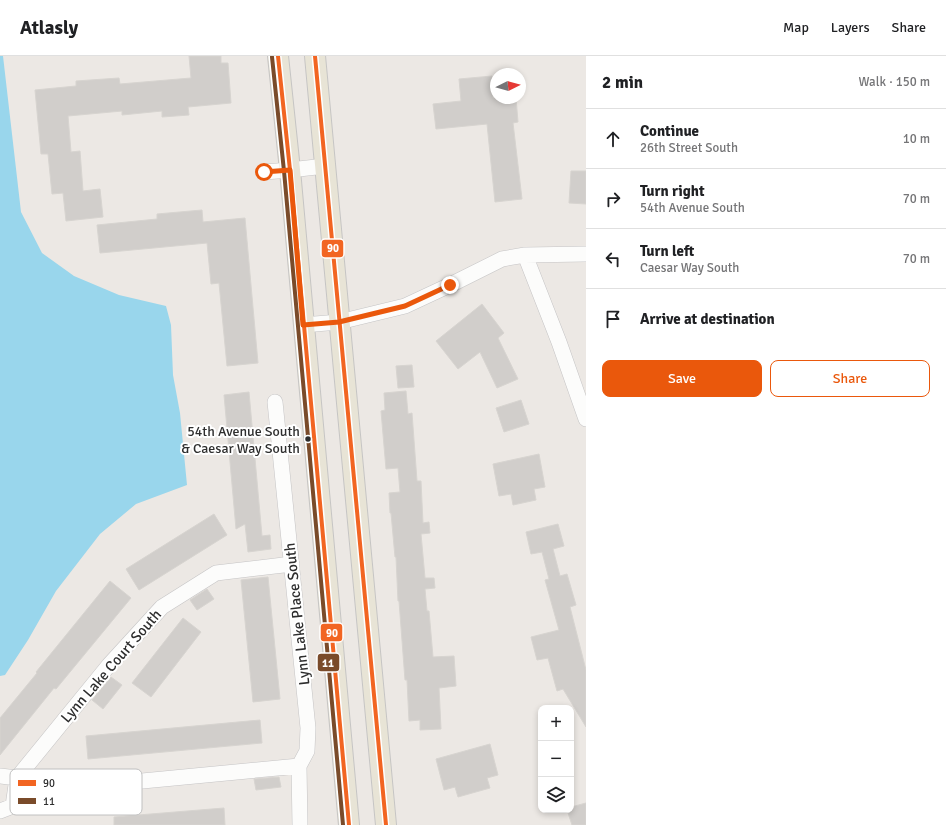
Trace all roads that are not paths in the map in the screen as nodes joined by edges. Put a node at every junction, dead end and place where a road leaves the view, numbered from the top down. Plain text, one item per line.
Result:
1 (278, 56) edge
2 (315, 56) edge
3 (325, 166) junction
4 (290, 170) junction
5 (264, 172) dead end
6 (586, 254) edge
7 (525, 255) junction
8 (339, 322) junction
9 (303, 325) junction
10 (275, 402) dead end
11 (586, 419) edge
12 (292, 564) junction
13 (299, 766) junction
14 (24, 769) edge
15 (0, 776) edge
16 (10, 777) edge
17 (142, 781) edge
18 (10, 807) edge
19 (0, 811) edge
20 (300, 825) edge
21 (349, 825) edge
22 (386, 825) edge

1 - 4 main road
2 - 3 main road
3 - 4 street
3 - 8 main road
4 - 5 street
4 - 9 main road
6 - 7 street
7 - 8 street
7 - 11 street
8 - 9 street
8 - 22 main road
9 - 21 main road
10 - 12 street, Lynn Lake Place South
12 - 13 street, Lynn Lake Place South
12 - 14 street, Lynn Lake Court South
13 - 17 street
13 - 20 street, Lynn Lake Place South
15 - 16 street
18 - 19 street

